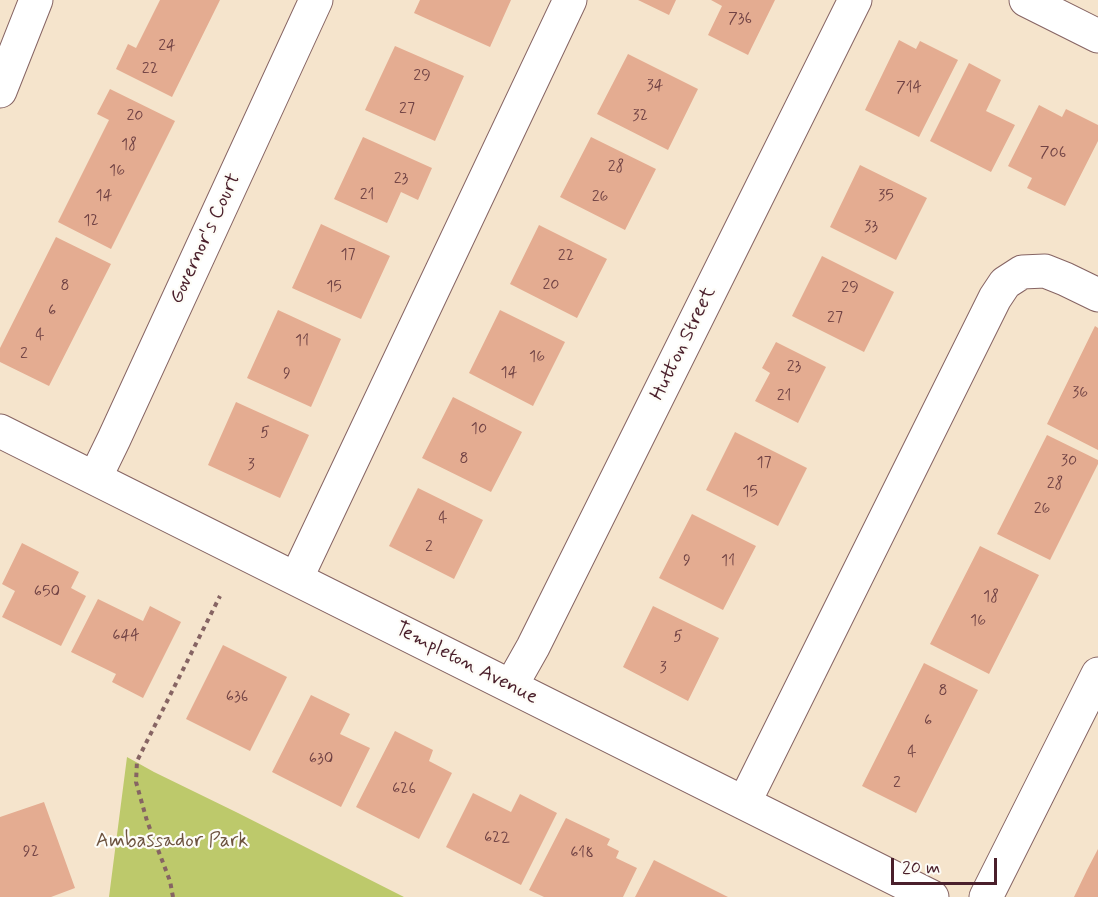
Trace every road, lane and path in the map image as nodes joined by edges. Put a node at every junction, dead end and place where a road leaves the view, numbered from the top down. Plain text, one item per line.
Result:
1 (36, 0) edge
2 (316, 0) edge
3 (570, 0) edge
4 (855, 0) edge
5 (1026, 0) edge
6 (1098, 36) edge
7 (0, 91) edge
8 (1098, 295) edge
9 (0, 431) edge
10 (94, 478) junction
11 (296, 579) junction
12 (220, 597) dead end
13 (1098, 674) edge
14 (511, 686) junction
15 (744, 803) junction
16 (173, 897) edge
17 (932, 897) edge
18 (986, 897) edge

1 - 7 street
2 - 10 street, Governor's Court
3 - 11 street
4 - 14 street, Hutton Street
5 - 6 street
8 - 15 street
9 - 10 street, Templeton Avenue
10 - 11 street, Templeton Avenue
11 - 14 street, Templeton Avenue
12 - 16 path
13 - 18 street
14 - 15 street, Templeton Avenue
15 - 17 street, Templeton Avenue

